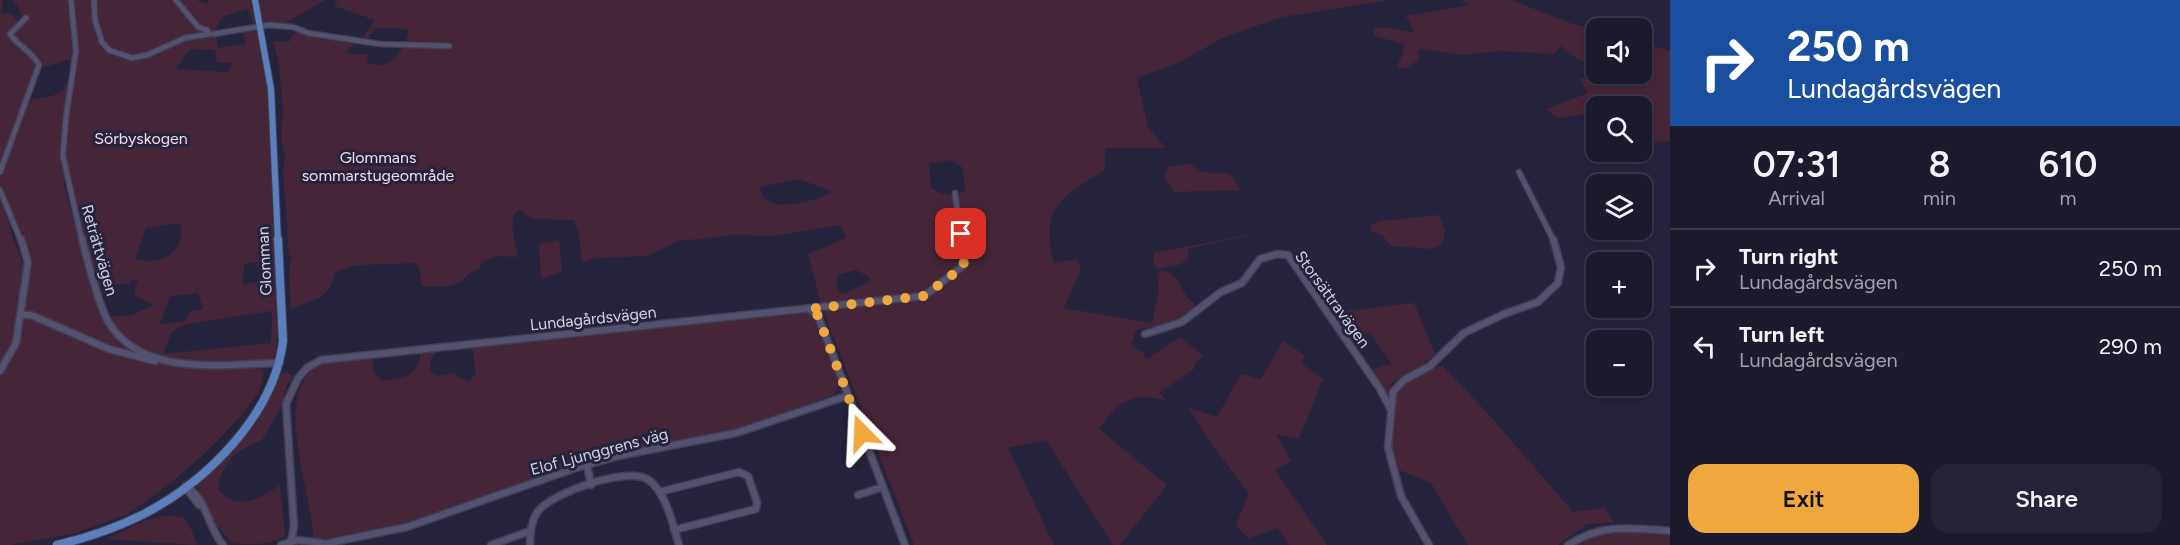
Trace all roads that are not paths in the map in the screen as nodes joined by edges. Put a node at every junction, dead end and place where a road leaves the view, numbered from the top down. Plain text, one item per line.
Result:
1 (71, 0) edge
2 (94, 0) edge
3 (176, 0) edge
4 (255, 0) edge
5 (26, 18) dead end
6 (261, 26) junction
7 (211, 34) junction
8 (449, 46) dead end
9 (0, 170) edge
10 (1519, 172) dead end
11 (0, 190) edge
12 (955, 193) dead end
13 (809, 309) junction
14 (21, 315) junction
15 (1144, 334) dead end
16 (159, 359) junction
17 (280, 363) junction
18 (0, 372) edge
19 (848, 396) junction
20 (1391, 410) junction
21 (587, 465) junction
22 (752, 468) dead end
23 (746, 474) junction
24 (591, 485) junction
25 (184, 486) junction
26 (883, 488) junction
27 (659, 492) junction
28 (858, 495) dead end
29 (294, 526) junction
30 (674, 530) junction
31 (530, 531) junction
32 (1670, 531) edge
33 (301, 542) edge
34 (290, 543) edge
35 (322, 544) edge
36 (57, 545) edge
37 (223, 545) edge
38 (281, 545) edge
39 (491, 545) edge
40 (530, 545) edge
41 (679, 545) edge
42 (905, 545) edge
43 (1429, 545) edge
44 (1568, 545) edge

1 - 16 street, Reträttvägen
2 - 7 street
3 - 7 street
4 - 6 main road, Glomman
5 - 9 street
6 - 7 street
6 - 8 street
6 - 17 main road, Glomman
10 - 20 street
11 - 14 street
12 - 13 street, Lundagårdsvägen
13 - 19 street
13 - 29 street, Lundagårdsvägen
14 - 16 street
14 - 18 street
15 - 20 street, Storsättravägen
16 - 17 street, Reträttvägen
17 - 25 main road, Glomman
19 - 21 street, Elof Ljunggrens väg
19 - 26 street
20 - 43 street
21 - 24 street
21 - 35 street, Elof Ljunggrens väg
22 - 23 street
23 - 27 street
23 - 30 street
24 - 27 street
24 - 31 street
25 - 36 main road, Glomman
25 - 37 street
26 - 28 street
26 - 42 street
27 - 30 street
29 - 33 street, Lundagårdsvägen
29 - 34 street, Lundagårdsvägen
30 - 41 street
31 - 39 street
31 - 40 street
32 - 44 street
33 - 34 street, Elof Ljunggrens väg
33 - 35 street, Elof Ljunggrens väg
34 - 38 street

